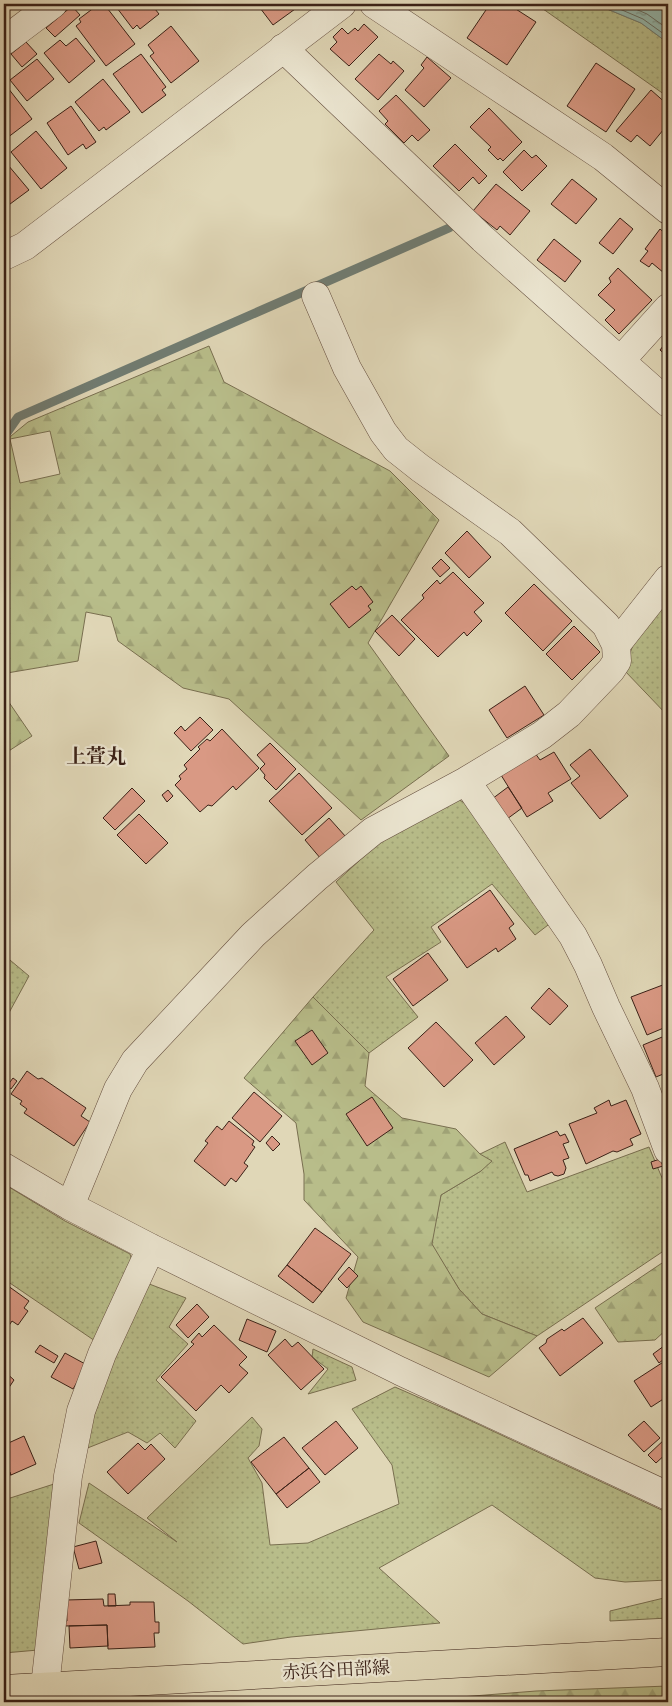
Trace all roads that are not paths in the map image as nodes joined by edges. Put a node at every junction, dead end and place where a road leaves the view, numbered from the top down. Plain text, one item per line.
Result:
1 (53, 4) edge
2 (342, 4) edge
3 (374, 4) edge
4 (4, 41) edge
5 (283, 48) junction
6 (668, 210) edge
7 (4, 256) edge
8 (316, 296) dead end
9 (668, 308) edge
10 (621, 360) junction
11 (668, 403) edge
12 (668, 579) edge
13 (616, 644) junction
14 (466, 782) junction
15 (668, 1147) edge
16 (4, 1167) edge
17 (70, 1206) junction
18 (151, 1248) junction
19 (668, 1496) edge
20 (668, 1652) edge
21 (45, 1687) junction
22 (12, 1693) edge

1 - 4 street
2 - 5 street
3 - 6 street
5 - 7 street
5 - 10 street
8 - 13 street
9 - 10 street
10 - 11 street
12 - 13 street
13 - 14 street
14 - 15 street
14 - 17 street
16 - 17 street
17 - 18 street
18 - 19 street
18 - 21 street
20 - 21 main road, 赤浜谷田部線
21 - 22 main road, 赤浜谷田部線

